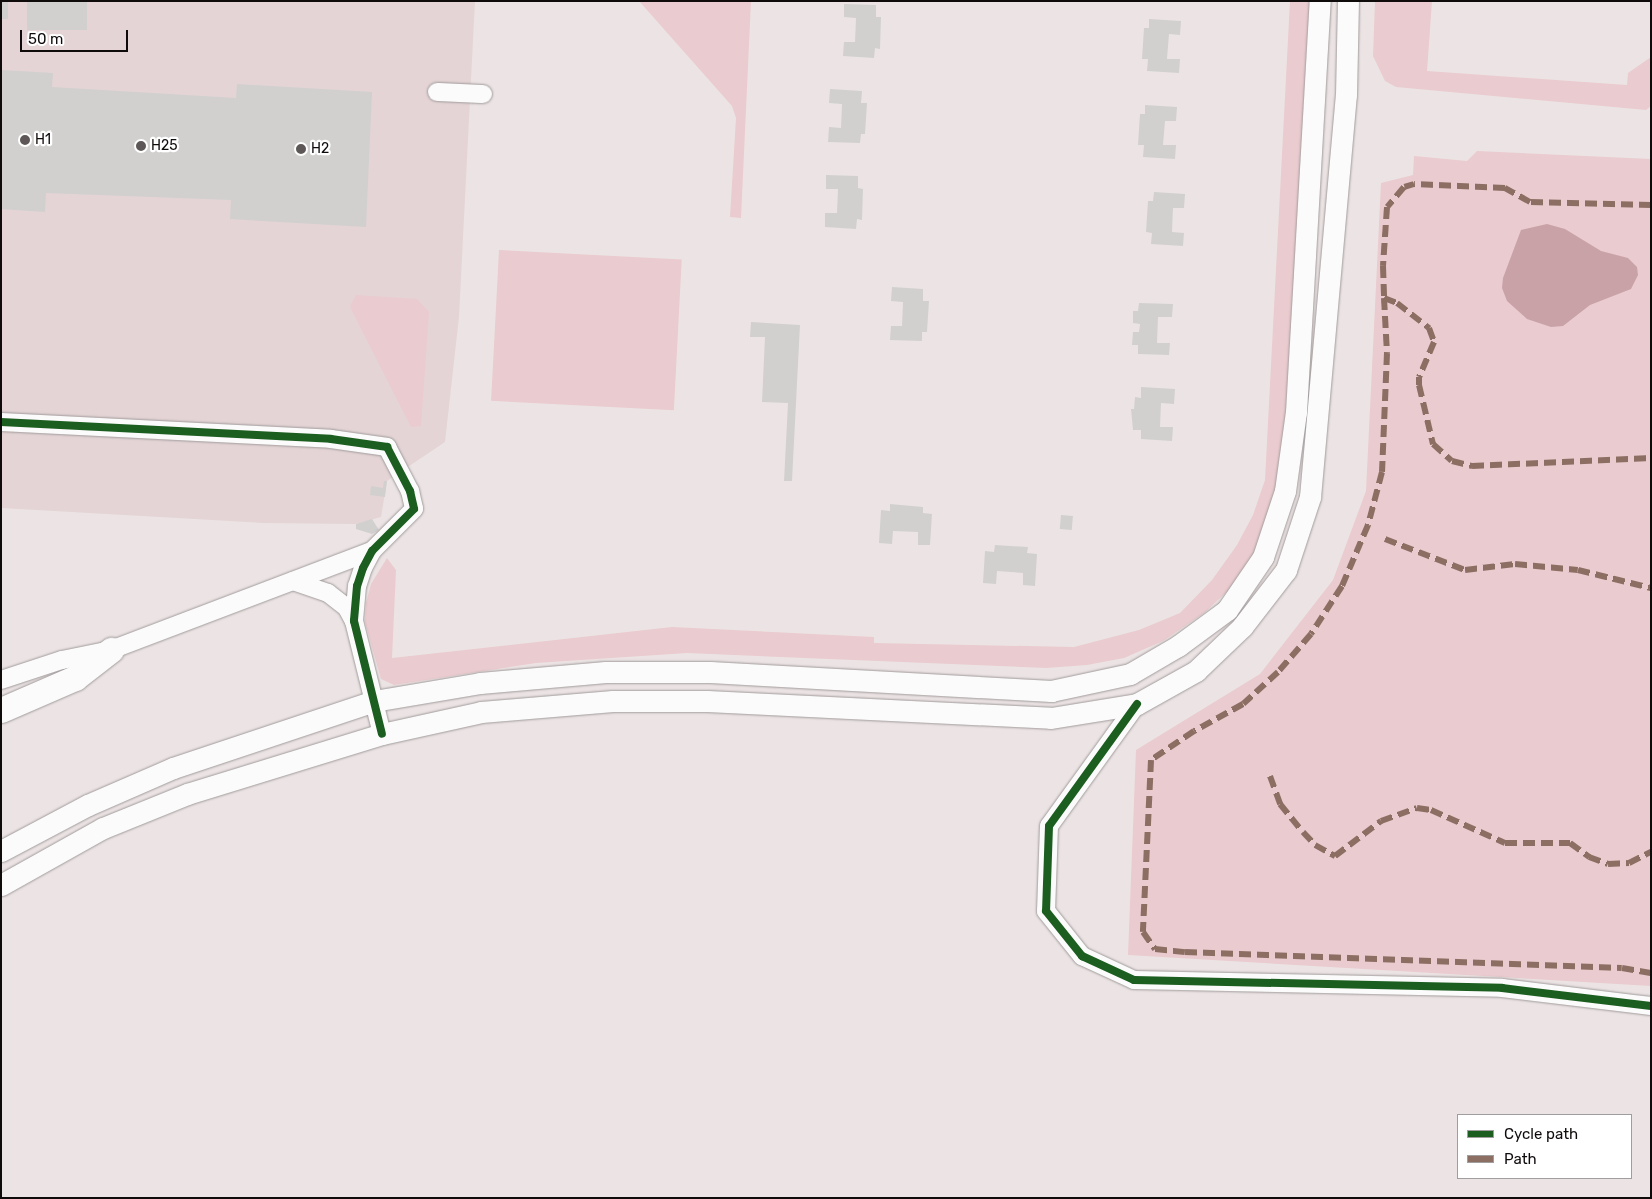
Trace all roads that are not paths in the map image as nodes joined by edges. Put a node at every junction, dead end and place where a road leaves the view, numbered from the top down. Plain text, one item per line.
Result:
1 (1320, 1) edge
2 (1348, 1) edge
3 (437, 92) dead end
4 (483, 94) dead end
5 (1, 422) edge
6 (372, 551) junction
7 (293, 581) junction
8 (354, 621) junction
9 (111, 650) junction
10 (1, 680) edge
11 (374, 701) junction
12 (1137, 704) junction
13 (1, 710) edge
14 (382, 734) junction
15 (1, 851) edge
16 (1, 885) edge
17 (1651, 1006) edge

1 - 11 main road
2 - 12 main road
3 - 4 street
5 - 6 street
6 - 7 street
6 - 8 street
7 - 8 street
7 - 9 street
8 - 11 street
9 - 10 street
9 - 13 highway
11 - 14 street
11 - 15 main road
12 - 14 main road
12 - 17 street
14 - 16 main road

